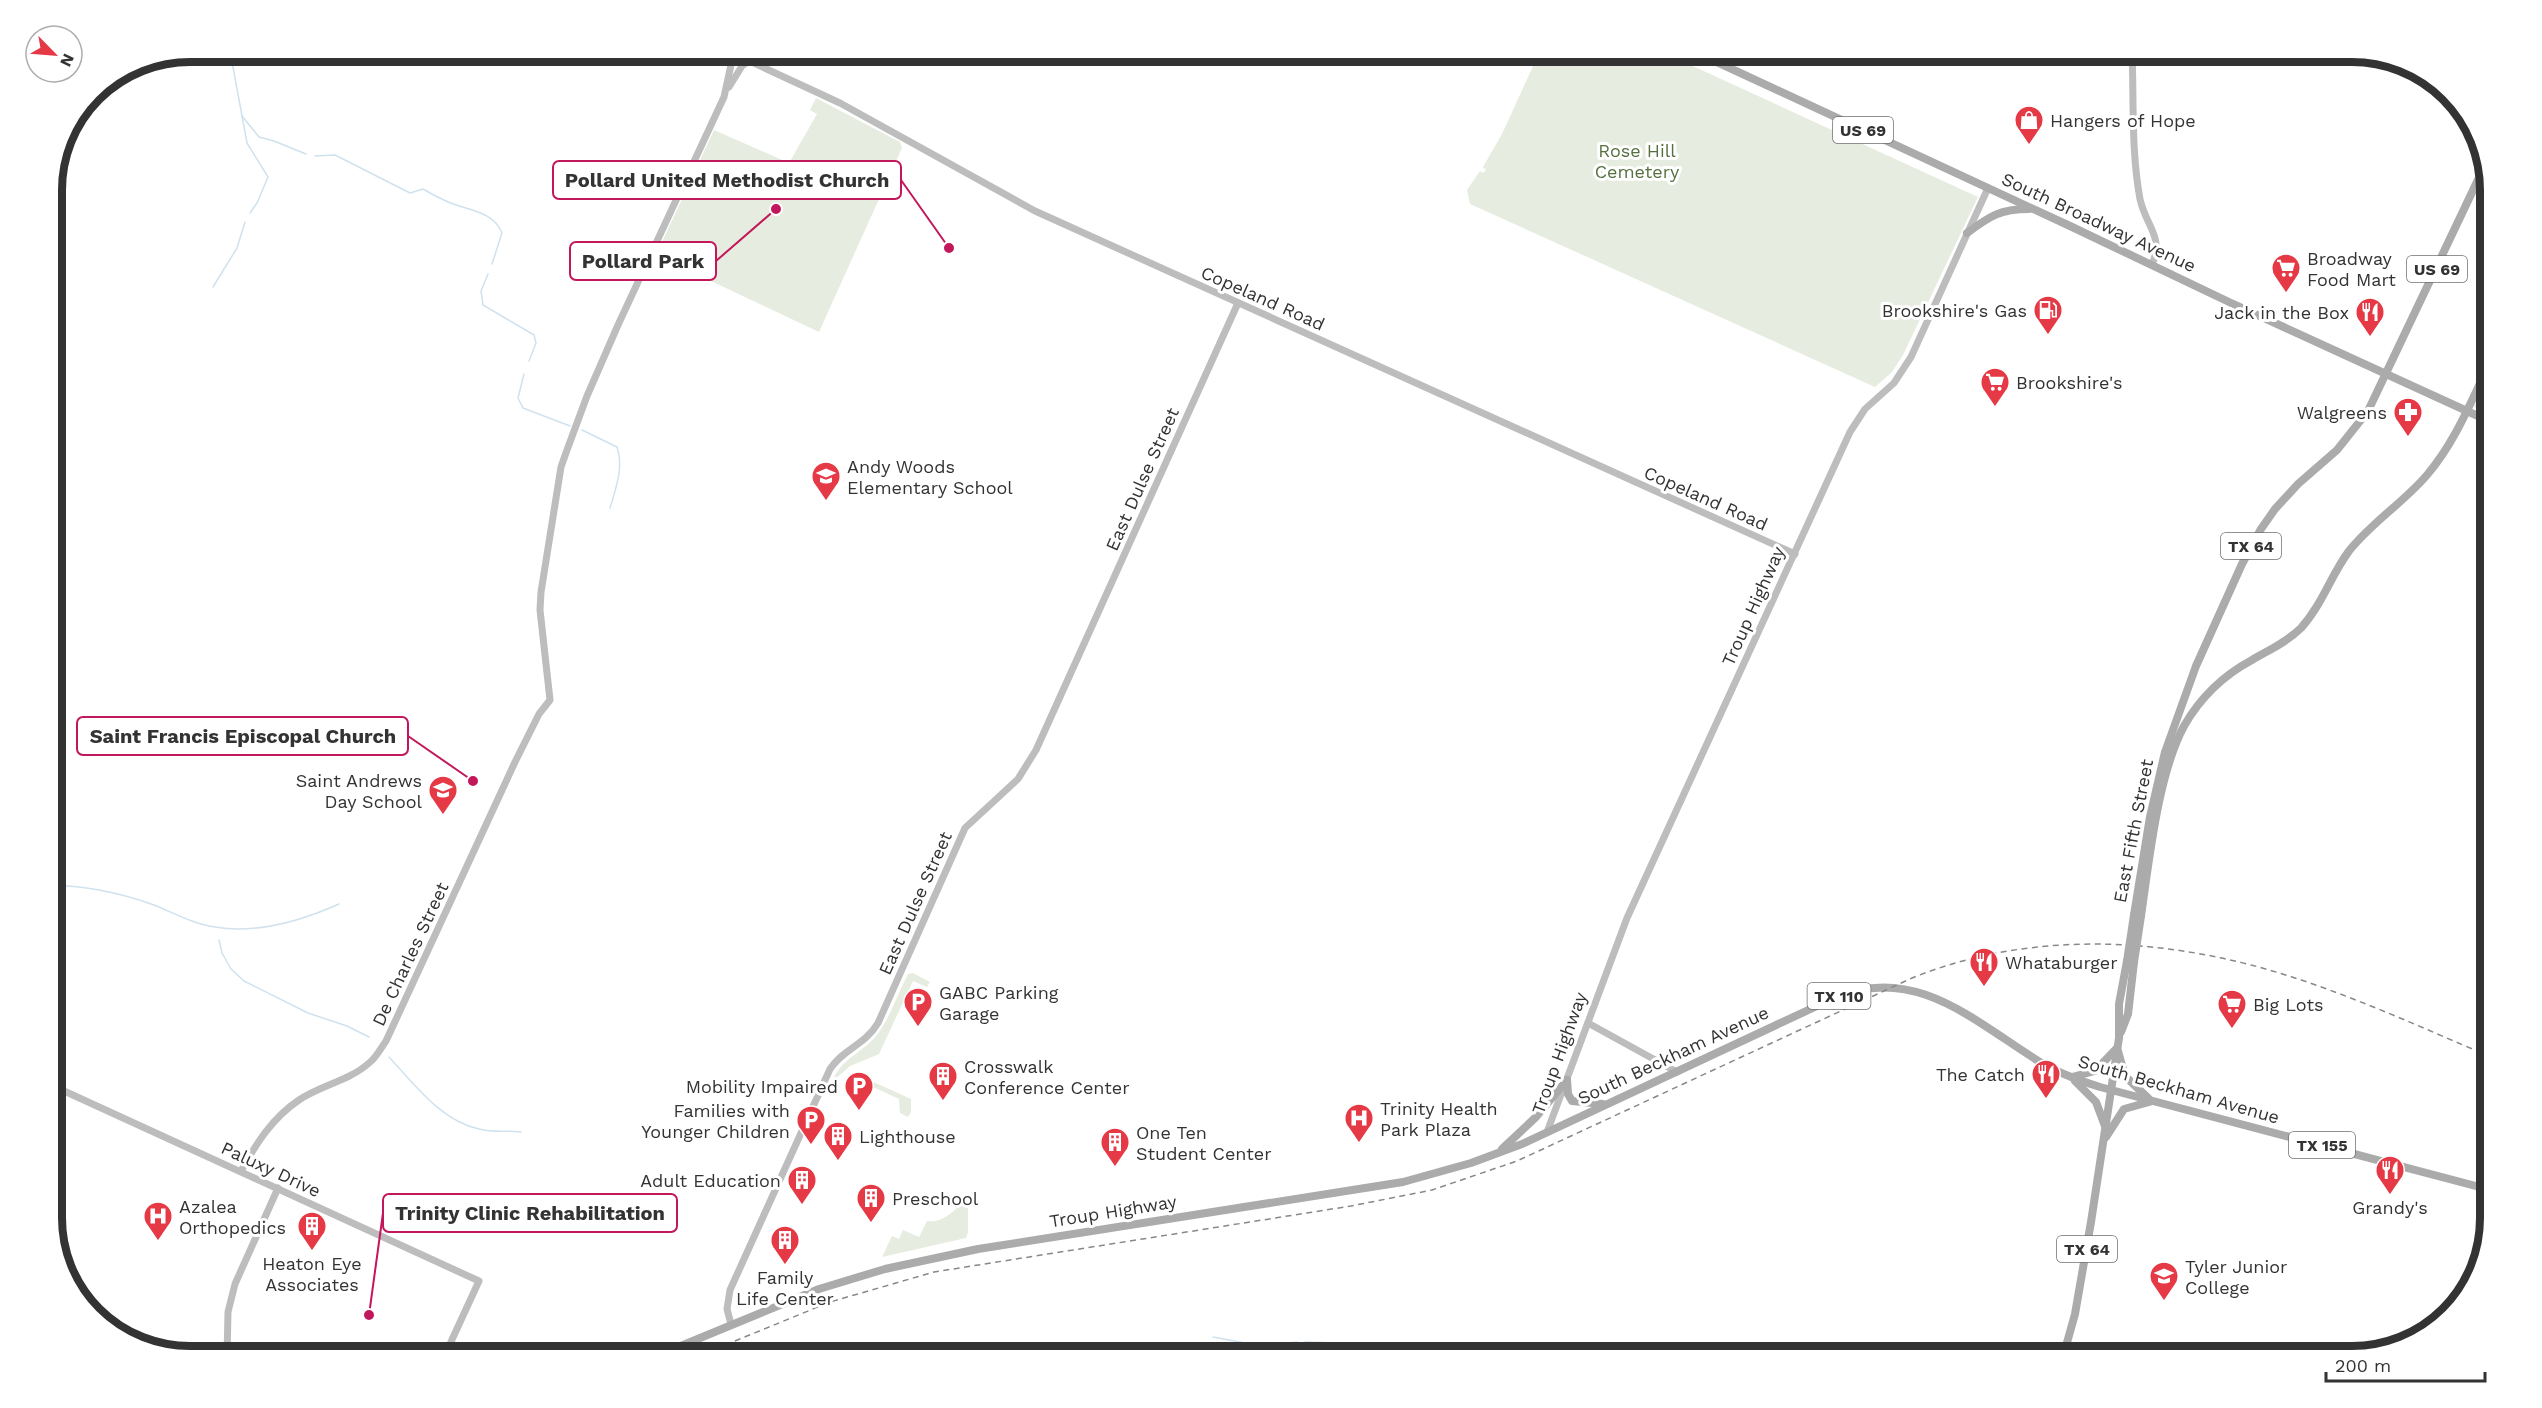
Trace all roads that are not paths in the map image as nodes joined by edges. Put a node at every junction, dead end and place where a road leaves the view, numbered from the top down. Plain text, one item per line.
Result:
1 (730, 62) edge
2 (748, 62) edge
3 (751, 62) edge
4 (1717, 62) edge
5 (2132, 62) edge
6 (726, 91) junction
7 (2479, 177) edge
8 (1988, 188) junction
9 (2034, 209) junction
10 (1967, 233) junction
11 (2152, 265) junction
12 (1238, 303) junction
13 (2388, 373) junction
14 (2480, 383) edge
15 (2467, 410) junction
16 (2480, 416) edge
17 (1795, 554) junction
18 (2138, 915) junction
19 (1588, 1023) junction
20 (2118, 1043) junction
21 (1677, 1072) junction
22 (2071, 1077) junction
23 (1567, 1080) junction
24 (62, 1090) edge
25 (2111, 1090) junction
26 (2152, 1101) junction
27 (1606, 1105) junction
28 (2106, 1127) junction
29 (1547, 1132) junction
30 (2104, 1140) junction
31 (1497, 1154) junction
32 (241, 1171) junction
33 (2480, 1187) edge
34 (278, 1188) junction
35 (731, 1324) junction
36 (227, 1346) edge
37 (449, 1346) edge
38 (680, 1346) edge
39 (2066, 1346) edge

1 - 6 street
2 - 6 street
3 - 12 street, Copeland Road
4 - 8 main road, South Broadway Avenue / US 69
5 - 11 street
6 - 32 street, De Charles Street
7 - 13 main road, US 69
8 - 9 main road, South Broadway Avenue / US 69
8 - 10 street, Troup Highway
9 - 10 main road
9 - 11 main road, South Broadway Avenue / US 69
10 - 17 street, Troup Highway
11 - 13 main road, South Broadway Avenue / US 69
12 - 17 street, Copeland Road
12 - 35 street, East Dulse Street
13 - 15 main road, South Broadway Avenue / US 69
13 - 18 main road, East Fifth Street / TX 64
14 - 15 main road
15 - 16 main road, South Broadway Avenue
15 - 18 main road, East Fifth Street / TX 64
17 - 19 street, Troup Highway
18 - 20 main road, TX 64, bridge
19 - 21 street
19 - 23 street, Troup Highway
20 - 22 main road
20 - 25 main road, TX 64
20 - 26 main road
21 - 22 main road, South Beckham Avenue / TX 110
21 - 27 main road, South Beckham Avenue / TX 110
22 - 25 main road, South Beckham Avenue / TX 110
22 - 28 main road
23 - 27 main road
23 - 29 street, Troup Highway
23 - 31 main road
24 - 32 street, Paluxy Drive
25 - 26 main road, South Beckham Avenue / TX 155
25 - 28 main road, TX 64
26 - 30 main road
26 - 33 main road, South Beckham Avenue / TX 155
27 - 29 main road, South Beckham Avenue / TX 110
28 - 30 main road, TX 64
29 - 31 main road, Troup Highway / TX 110
30 - 39 main road, TX 64
31 - 35 main road, Troup Highway
32 - 34 street, Paluxy Drive
34 - 36 street
34 - 37 street, Paluxy Drive
35 - 38 main road, Troup Highway

